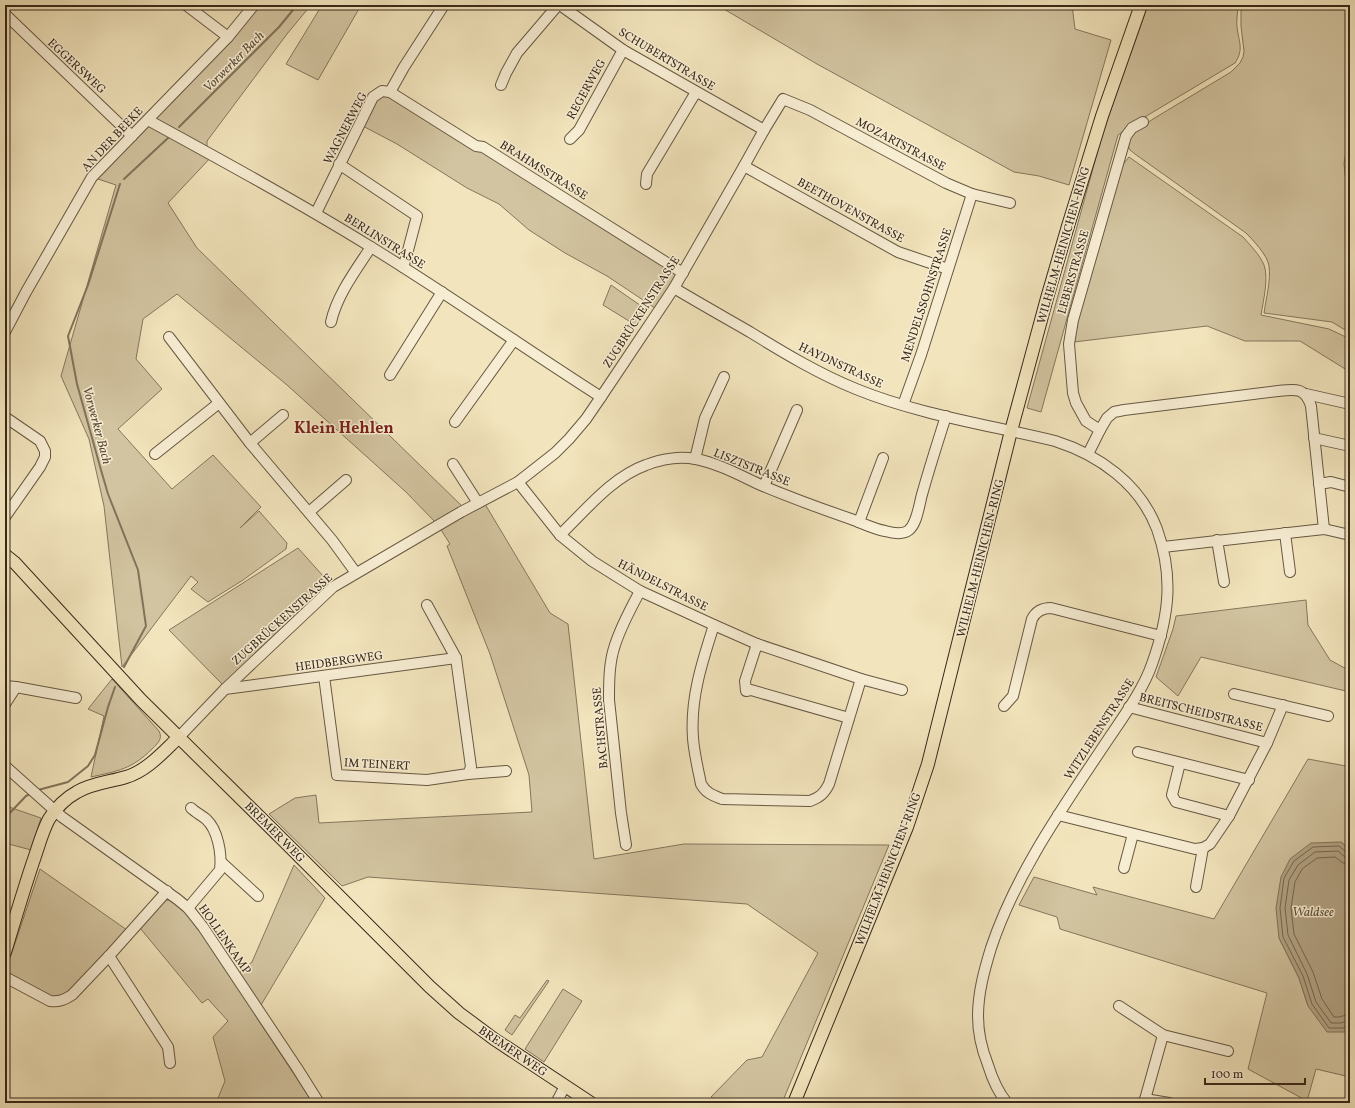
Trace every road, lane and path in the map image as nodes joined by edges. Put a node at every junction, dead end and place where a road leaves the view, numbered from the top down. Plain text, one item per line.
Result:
1 (186, 5) edge
2 (254, 5) edge
3 (444, 5) edge
4 (559, 5) edge
5 (1141, 5) edge
6 (5, 14) edge
7 (228, 37) junction
8 (623, 50) junction
9 (501, 86) dead end
10 (390, 92) junction
11 (696, 92) junction
12 (783, 99) joint
13 (148, 120) junction
14 (1143, 122) dead end
15 (764, 130) junction
16 (132, 136) junction
17 (570, 139) dead end
18 (339, 164) junction
19 (744, 166) junction
20 (646, 184) dead end
21 (972, 194) junction
22 (1010, 203) dead end
23 (316, 213) junction
24 (371, 247) junction
25 (403, 267) junction
26 (948, 270) junction
27 (683, 273) junction
28 (674, 288) junction
29 (442, 292) junction
30 (331, 322) dead end
31 (5, 332) edge
32 (169, 337) dead end
33 (514, 340) junction
34 (390, 375) dead end
35 (724, 377) dead end
36 (1306, 394) junction
37 (601, 397) junction
38 (219, 403) junction
39 (1350, 404) edge
40 (903, 405) junction
41 (797, 410) dead end
42 (284, 415) dead end
43 (946, 416) junction
44 (5, 417) edge
45 (455, 422) dead end
46 (1100, 430) junction
47 (1011, 431) junction
48 (1314, 438) junction
49 (250, 443) junction
50 (1350, 446) edge
51 (155, 454) dead end
52 (1088, 454) junction
53 (883, 458) dead end
54 (695, 459) junction
55 (453, 464) dead end
56 (346, 480) dead end
57 (518, 482) junction
58 (1319, 484) junction
59 (764, 486) junction
60 (1350, 487) edge
61 (478, 503) junction
62 (308, 512) junction
63 (5, 517) edge
64 (858, 522) junction
65 (1324, 529) junction
66 (1286, 533) junction
67 (1350, 535) edge
68 (560, 536) junction
69 (1217, 540) junction
70 (1163, 547) junction
71 (5, 555) edge
72 (1290, 572) dead end
73 (356, 573) junction
74 (1224, 582) dead end
75 (640, 591) junction
76 (427, 605) dead end
77 (714, 625) junction
78 (1161, 636) junction
79 (757, 644) junction
80 (456, 658) junction
81 (324, 676) junction
82 (861, 679) junction
83 (5, 686) edge
84 (16, 687) junction
85 (225, 689) junction
86 (902, 690) dead end
87 (1234, 694) dead end
88 (76, 698) dead end
89 (5, 704) edge
90 (1283, 705) junction
91 (1004, 706) dead end
92 (1130, 708) junction
93 (1328, 716) dead end
94 (849, 718) junction
95 (179, 736) junction
96 (1267, 743) junction
97 (1138, 752) dead end
98 (1180, 763) junction
99 (5, 766) edge
100 (506, 771) dead end
101 (468, 774) junction
102 (1249, 780) junction
103 (191, 808) dead end
104 (55, 811) junction
105 (1058, 815) junction
106 (1230, 816) junction
107 (1133, 834) junction
108 (626, 845) dead end
109 (1203, 848) junction
110 (221, 862) junction
111 (1124, 868) dead end
112 (1196, 887) dead end
113 (167, 891) junction
114 (258, 896) dead end
115 (188, 908) junction
116 (5, 952) edge
117 (108, 956) junction
118 (5, 977) edge
119 (1119, 1006) dead end
120 (1163, 1034) junction
121 (1228, 1051) dead end
122 (170, 1063) dead end
123 (565, 1086) junction
124 (1145, 1101) edge
125 (1003, 1102) edge
126 (319, 1103) edge
127 (556, 1103) edge
128 (592, 1103) edge
129 (794, 1103) edge
130 (1169, 1103) edge

1 - 7 street
2 - 7 street, AN DER BEEKE
3 - 10 street
4 - 8 street, SCHUBERTSTRASSE
4 - 9 street
5 - 47 main road, WILHELM-HEINICHEN-RING
6 - 16 street, EGGERSWEG
7 - 13 street, AN DER BEEKE
8 - 11 street, SCHUBERTSTRASSE
8 - 17 street, REGERWEG
10 - 18 street, WAGNERWEG
10 - 27 street, BRAHMSSTRASSE
11 - 15 street, SCHUBERTSTRASSE
11 - 20 street
12 - 15 street, ZUGBRÜCKENSTRASSE
12 - 21 street, MOZARTSTRASSE
13 - 16 street, AN DER BEEKE
13 - 23 street, BERLINSTRASSE
14 - 46 street, LEBERSTRASSE
15 - 19 street, ZUGBRÜCKENSTRASSE
16 - 31 street, AN DER BEEKE
18 - 23 street, WAGNERWEG
18 - 25 street
19 - 26 street, BEETHOVENSTRASSE
19 - 27 street, ZUGBRÜCKENSTRASSE
21 - 22 street, MOZARTSTRASSE
21 - 26 street, MENDELSSOHNSTRASSE
23 - 24 street, BERLINSTRASSE
24 - 25 street, BERLINSTRASSE
24 - 30 street
25 - 29 street, BERLINSTRASSE
26 - 40 street, MENDELSSOHNSTRASSE
27 - 28 street, ZUGBRÜCKENSTRASSE
28 - 37 street, ZUGBRÜCKENSTRASSE
28 - 40 street, HAYDNSTRASSE
29 - 33 street, BERLINSTRASSE
29 - 34 street
32 - 38 street
33 - 37 street, BERLINSTRASSE
33 - 45 street
35 - 54 street
36 - 39 street
36 - 46 street
36 - 48 street
37 - 57 street, ZUGBRÜCKENSTRASSE
38 - 49 street
38 - 51 street
40 - 43 street, HAYDNSTRASSE
41 - 59 street
42 - 49 street
43 - 47 street, HAYDNSTRASSE
43 - 64 street, LISZTSTRASSE
44 - 63 street
46 - 52 street
47 - 52 street, WITZLEBENSTRASSE
47 - 129 main road, WILHELM-HEINICHEN-RING
48 - 50 street
48 - 58 street
49 - 62 street
52 - 70 street, WITZLEBENSTRASSE
53 - 64 street
54 - 59 street, LISZTSTRASSE
54 - 68 street, LISZTSTRASSE
55 - 61 street
56 - 62 street
57 - 61 street, ZUGBRÜCKENSTRASSE
57 - 68 street, HÄNDELSTRASSE
58 - 60 street
58 - 65 street
59 - 64 street, LISZTSTRASSE
61 - 73 street, ZUGBRÜCKENSTRASSE
62 - 73 street
65 - 66 street
65 - 67 street
66 - 69 street
66 - 72 street
68 - 75 street, HÄNDELSTRASSE
69 - 70 street
69 - 74 street
70 - 78 street, WITZLEBENSTRASSE
71 - 95 main road, BREMER WEG
73 - 85 street, ZUGBRÜCKENSTRASSE
75 - 77 street, HÄNDELSTRASSE
75 - 108 street, BACHSTRASSE
76 - 80 street
77 - 79 street, HÄNDELSTRASSE
77 - 94 street
78 - 91 street
78 - 92 street, WITZLEBENSTRASSE
79 - 82 street, HÄNDELSTRASSE
79 - 94 street
80 - 81 street, HEIDBERGWEG
80 - 101 street
81 - 85 street, HEIDBERGWEG
81 - 101 street, IM TEINERT
82 - 86 street, HÄNDELSTRASSE
82 - 94 street
83 - 84 street
84 - 88 street
84 - 89 street
85 - 95 street, ZUGBRÜCKENSTRASSE
87 - 90 street
90 - 93 street
90 - 96 street, BREITSCHEIDSTRASSE
92 - 96 street, BREITSCHEIDSTRASSE
92 - 105 street, WITZLEBENSTRASSE
95 - 104 main road
95 - 123 main road, BREMER WEG
96 - 102 street, BREITSCHEIDSTRASSE
97 - 98 street
98 - 102 street
98 - 106 street
99 - 104 street, HOLLENKAMP
100 - 101 street, IM TEINERT
102 - 106 street, BREITSCHEIDSTRASSE
103 - 110 street
104 - 113 street, HOLLENKAMP
104 - 116 main road
105 - 107 street
105 - 125 street, WITZLEBENSTRASSE
106 - 109 street, BREITSCHEIDSTRASSE
107 - 109 street
107 - 111 street
109 - 112 street
110 - 114 street
110 - 115 street
113 - 115 street, HOLLENKAMP
113 - 117 street
115 - 126 street, HOLLENKAMP
117 - 118 street
117 - 122 street
119 - 120 street
120 - 121 street
120 - 124 street
123 - 127 street
123 - 128 main road, BREMER WEG
124 - 130 street

